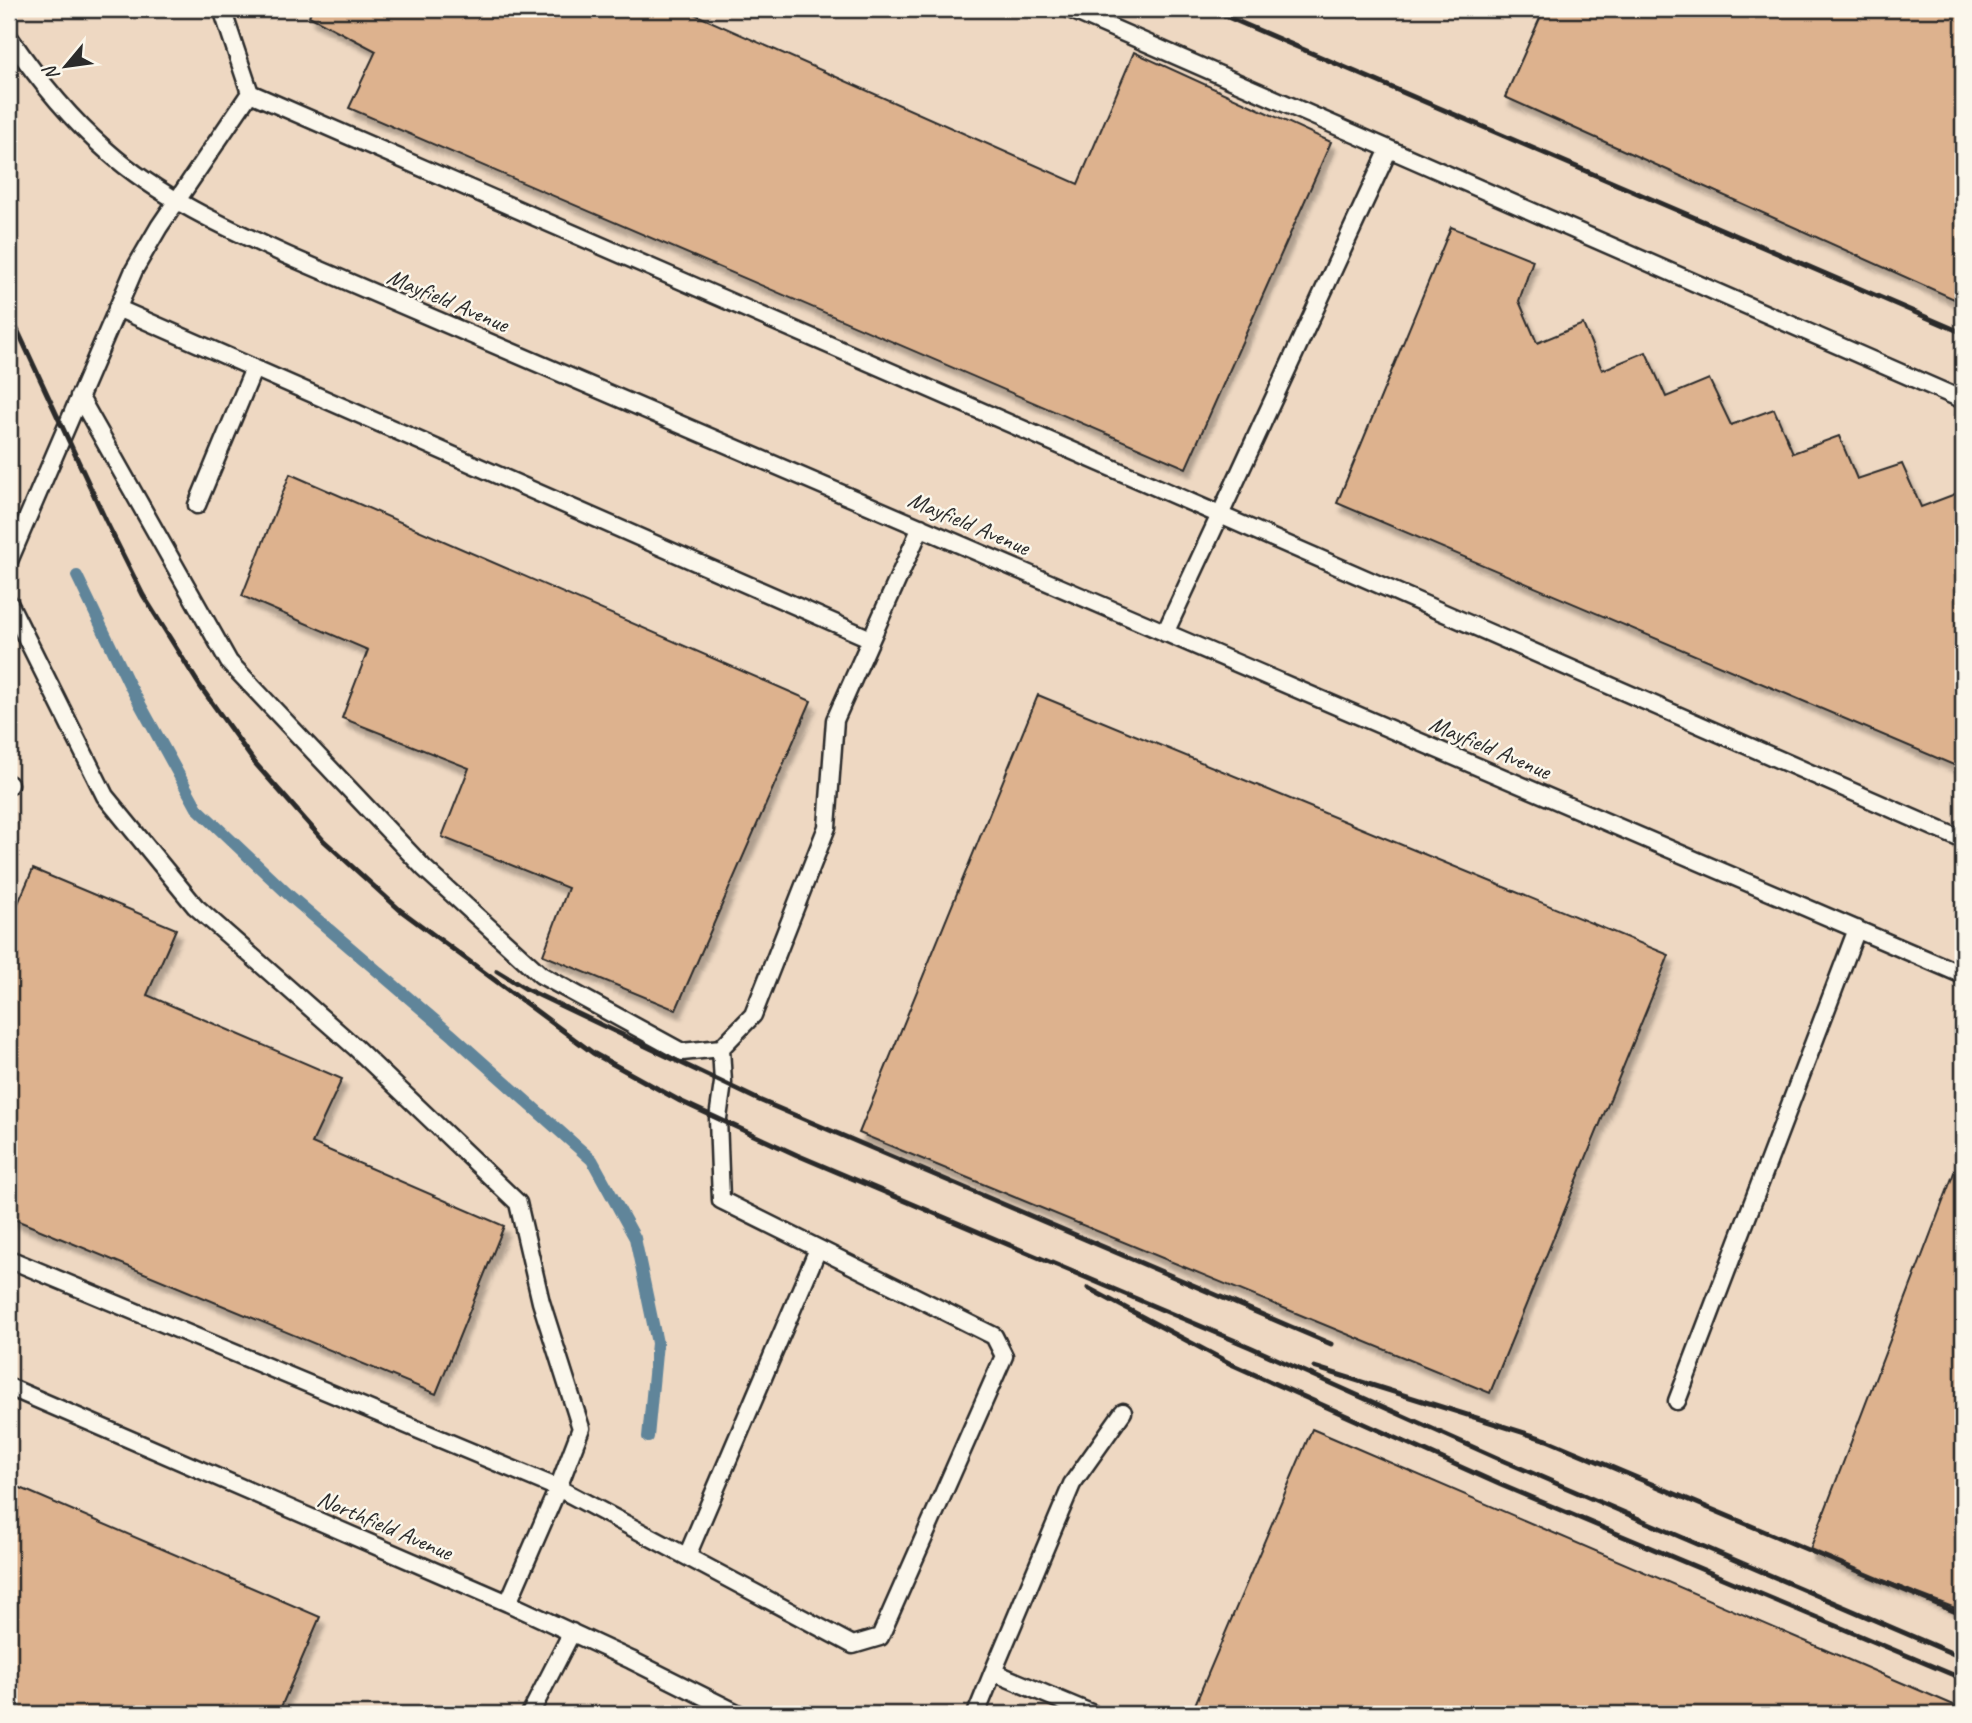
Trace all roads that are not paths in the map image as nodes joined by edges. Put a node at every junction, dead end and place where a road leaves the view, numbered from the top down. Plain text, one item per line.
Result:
1 (222, 9) edge
2 (1069, 9) edge
3 (9, 37) edge
4 (250, 93) junction
5 (1389, 149) junction
6 (176, 200) junction
7 (117, 308) junction
8 (254, 368) junction
9 (79, 396) junction
10 (1963, 400) edge
11 (197, 505) dead end
12 (1220, 515) junction
13 (921, 527) junction
14 (9, 561) edge
15 (9, 603) edge
16 (1165, 633) junction
17 (871, 639) junction
18 (1963, 840) edge
19 (1857, 929) junction
20 (1963, 975) edge
21 (721, 1048) junction
22 (818, 1249) junction
23 (9, 1259) edge
24 (9, 1387) edge
25 (1677, 1401) dead end
26 (1123, 1412) dead end
27 (558, 1488) junction
28 (687, 1556) junction
29 (508, 1603) junction
30 (572, 1632) junction
31 (993, 1672) junction
32 (530, 1714) edge
33 (739, 1714) edge
34 (976, 1714) edge
35 (1093, 1714) edge

1 - 4 lane
2 - 5 lane
3 - 6 lane, Mayfield Avenue
4 - 6 lane
4 - 12 lane
5 - 10 lane
5 - 12 lane
6 - 7 lane
6 - 13 lane, Mayfield Avenue
7 - 8 lane
7 - 9 lane
8 - 11 lane
8 - 17 lane
9 - 14 lane
9 - 21 lane
12 - 16 lane
12 - 18 lane
13 - 16 lane, Mayfield Avenue
13 - 17 lane
15 - 27 lane
16 - 19 lane, Mayfield Avenue
17 - 21 lane
19 - 20 lane, Mayfield Avenue
19 - 25 lane
21 - 22 lane
22 - 28 lane
22 - 28 lane
23 - 27 lane
24 - 29 lane, Northfield Avenue
26 - 31 lane
27 - 28 lane
27 - 29 lane
29 - 30 lane, Northfield Avenue
30 - 32 lane
30 - 33 lane, Northfield Avenue
31 - 34 lane
31 - 35 lane

